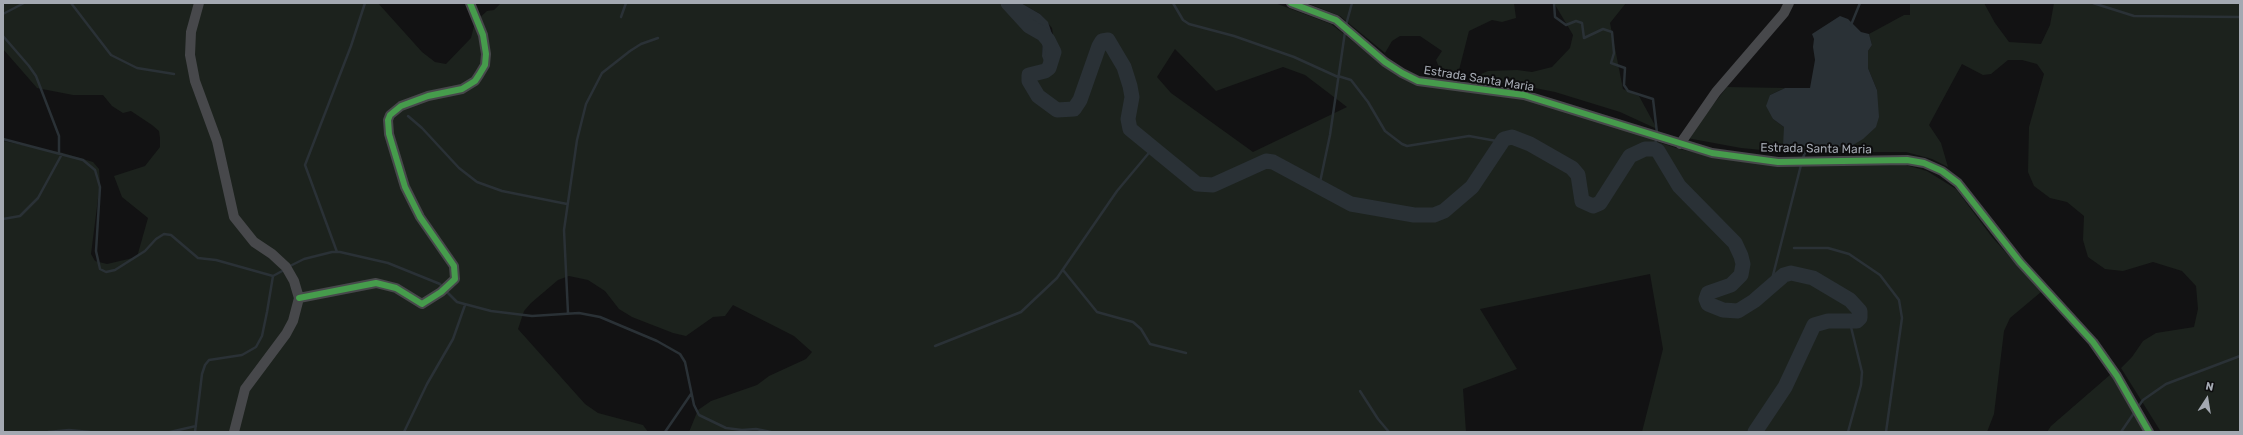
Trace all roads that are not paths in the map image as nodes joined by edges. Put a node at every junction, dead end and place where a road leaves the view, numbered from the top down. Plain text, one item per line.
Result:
1 (200, 3) edge
2 (470, 3) edge
3 (1291, 3) edge
4 (1789, 3) edge
5 (1680, 144) junction
6 (298, 298) junction
7 (234, 432) edge
8 (2149, 432) edge

1 - 6 street
2 - 6 street
3 - 5 street, Estrada Santa Maria
4 - 5 street
5 - 8 street, Estrada Santa Maria
6 - 7 street

